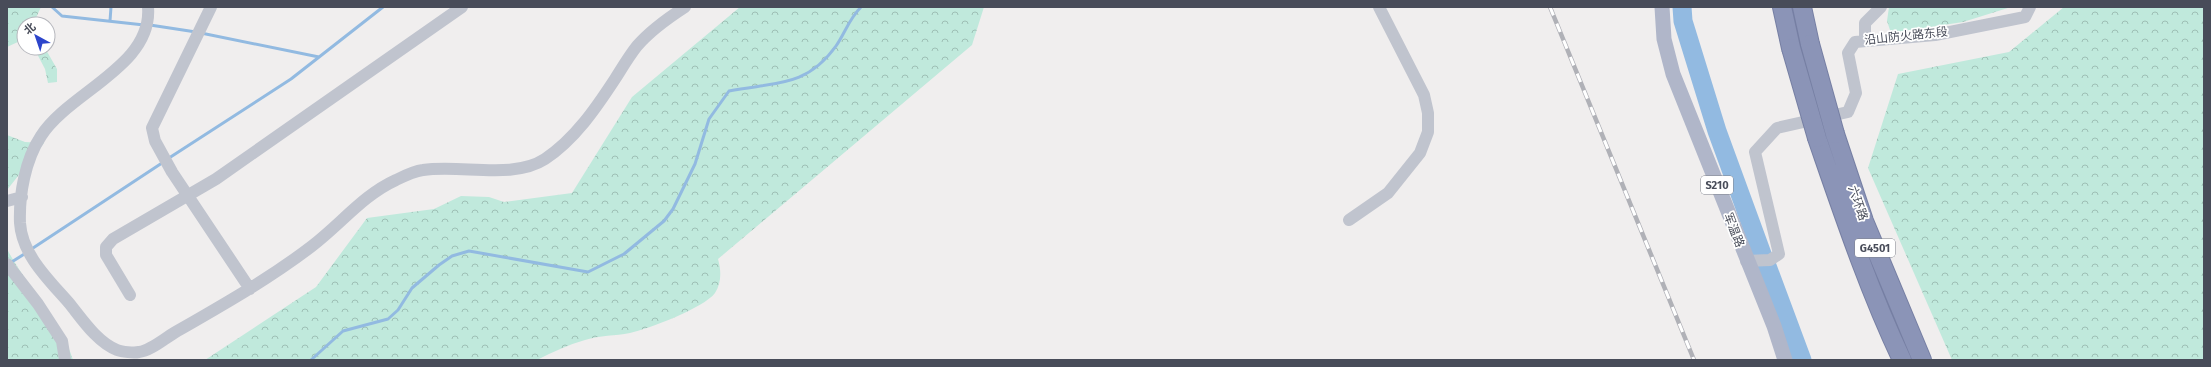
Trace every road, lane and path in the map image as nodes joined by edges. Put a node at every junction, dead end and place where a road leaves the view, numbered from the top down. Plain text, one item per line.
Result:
1 (148, 7) edge
2 (211, 7) edge
3 (462, 7) edge
4 (685, 7) edge
5 (1379, 7) edge
6 (1662, 7) edge
7 (1782, 7) edge
8 (1802, 7) edge
9 (1881, 7) edge
10 (2030, 7) edge
11 (1864, 41) junction
12 (188, 195) junction
13 (22, 197) junction
14 (7, 201) edge
15 (1349, 220) dead end
16 (1746, 260) junction
17 (10, 269) edge
18 (250, 289) junction
19 (130, 295) dead end
20 (65, 360) edge
21 (1785, 360) edge
22 (1902, 360) edge
23 (1922, 360) edge

1 - 13 street
2 - 12 street
3 - 12 street
4 - 18 street
5 - 15 street
6 - 16 main road, 军温路 / S210
7 - 22 highway, 六环路 / G4501, bridge
8 - 23 highway, 六环路 / G4501, bridge
9 - 11 street
10 - 11 street, 沿山防火路东段
11 - 16 street, 沿山防火路东段
12 - 18 street
12 - 19 street
13 - 14 street
13 - 18 street
16 - 21 main road, 军温路 / S210
17 - 20 street

